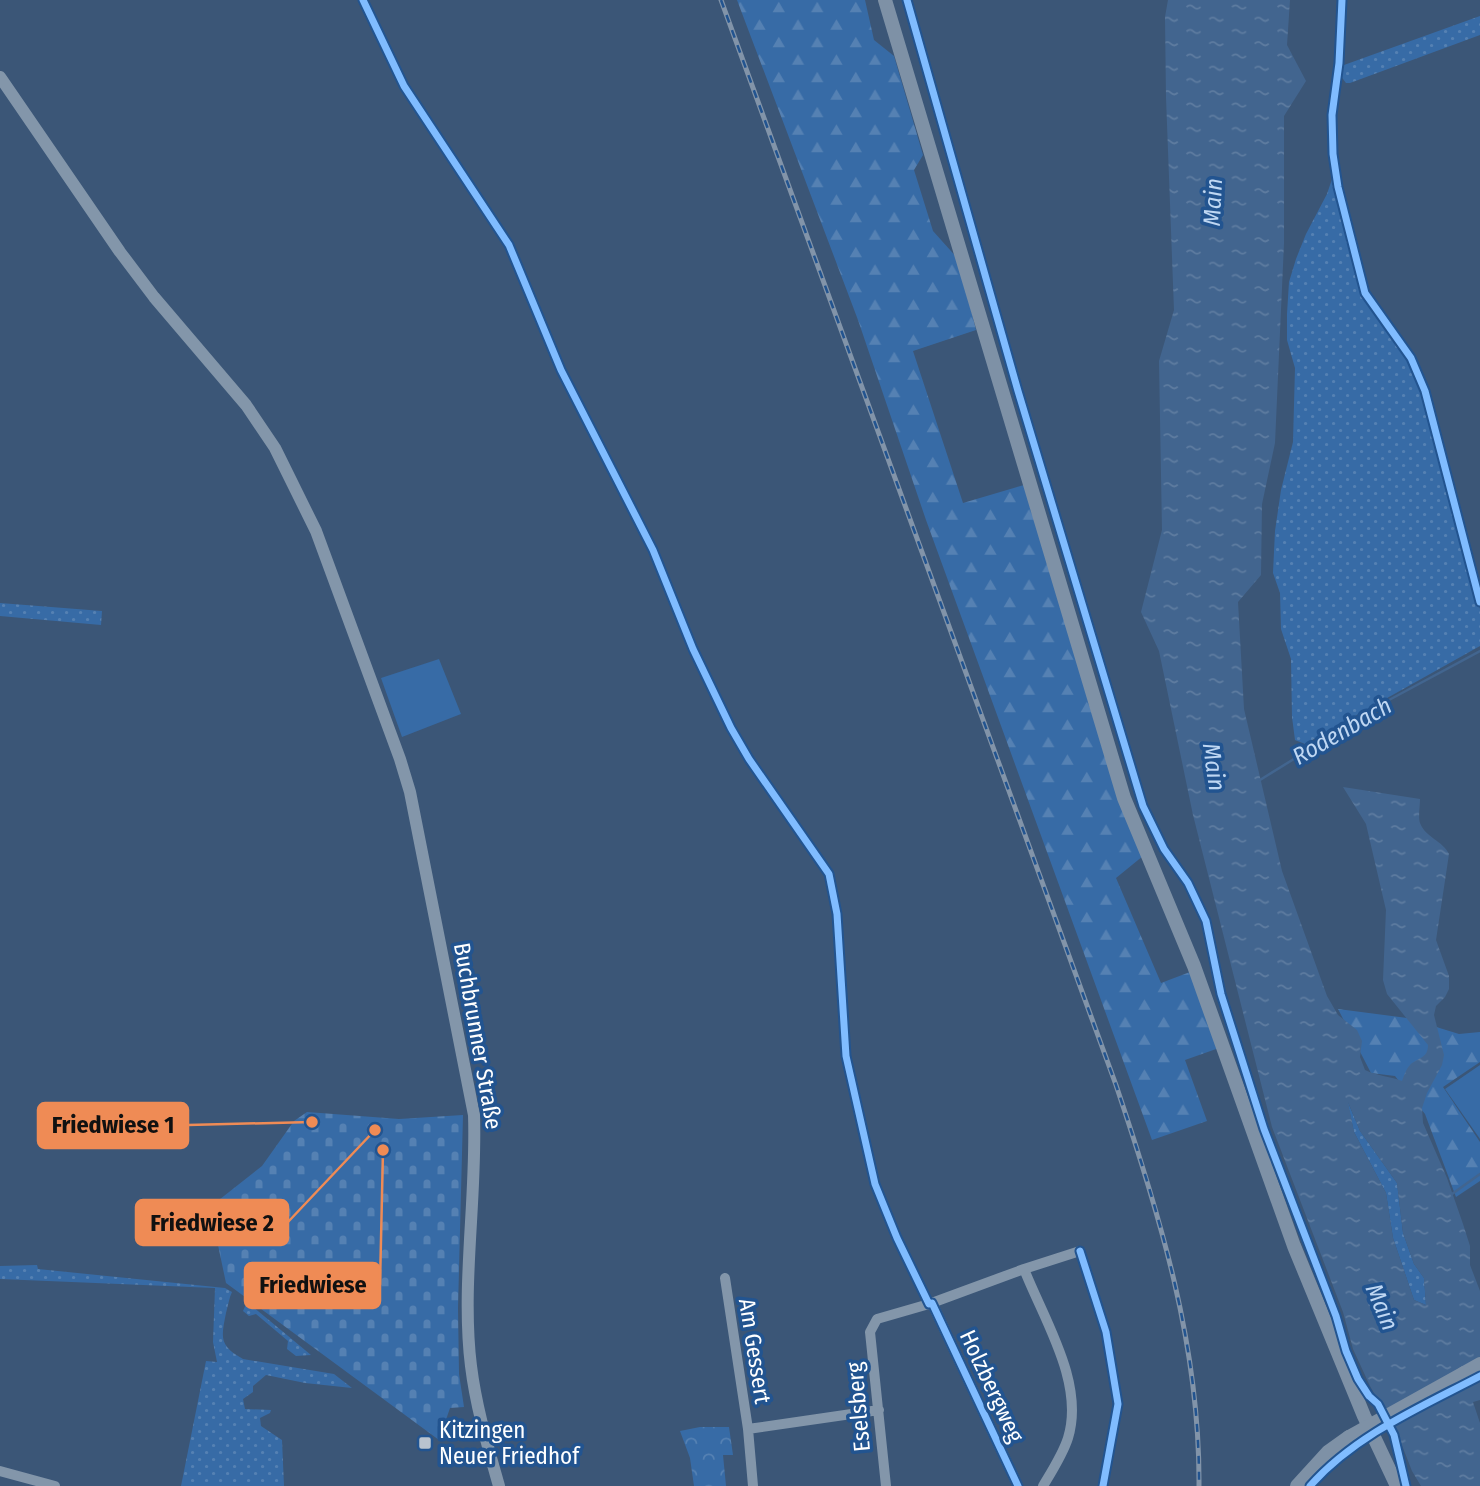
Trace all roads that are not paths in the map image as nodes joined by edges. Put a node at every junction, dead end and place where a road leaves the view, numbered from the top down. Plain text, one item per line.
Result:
1 (885, 0) edge
2 (0, 77) edge
3 (1080, 1251) dead end
4 (1024, 1269) junction
5 (725, 1278) dead end
6 (932, 1303) junction
7 (1480, 1364) edge
8 (879, 1410) junction
9 (748, 1429) junction
10 (0, 1471) edge
11 (55, 1486) edge
12 (499, 1486) edge
13 (753, 1486) edge
14 (886, 1486) edge
15 (1018, 1486) edge
16 (1043, 1486) edge
17 (1297, 1486) edge
18 (1396, 1486) edge

1 - 18 main road
2 - 12 street, Buchbrunner Straße
3 - 4 street
4 - 6 street
4 - 16 street
5 - 9 street, Am Gessert
6 - 8 street, Eselsberg
6 - 15 street, Holzbergweg
7 - 17 main road, bridge
8 - 9 street, Am Gessert
8 - 14 street, Eselsberg
9 - 13 street, Am Gessert
10 - 11 street

